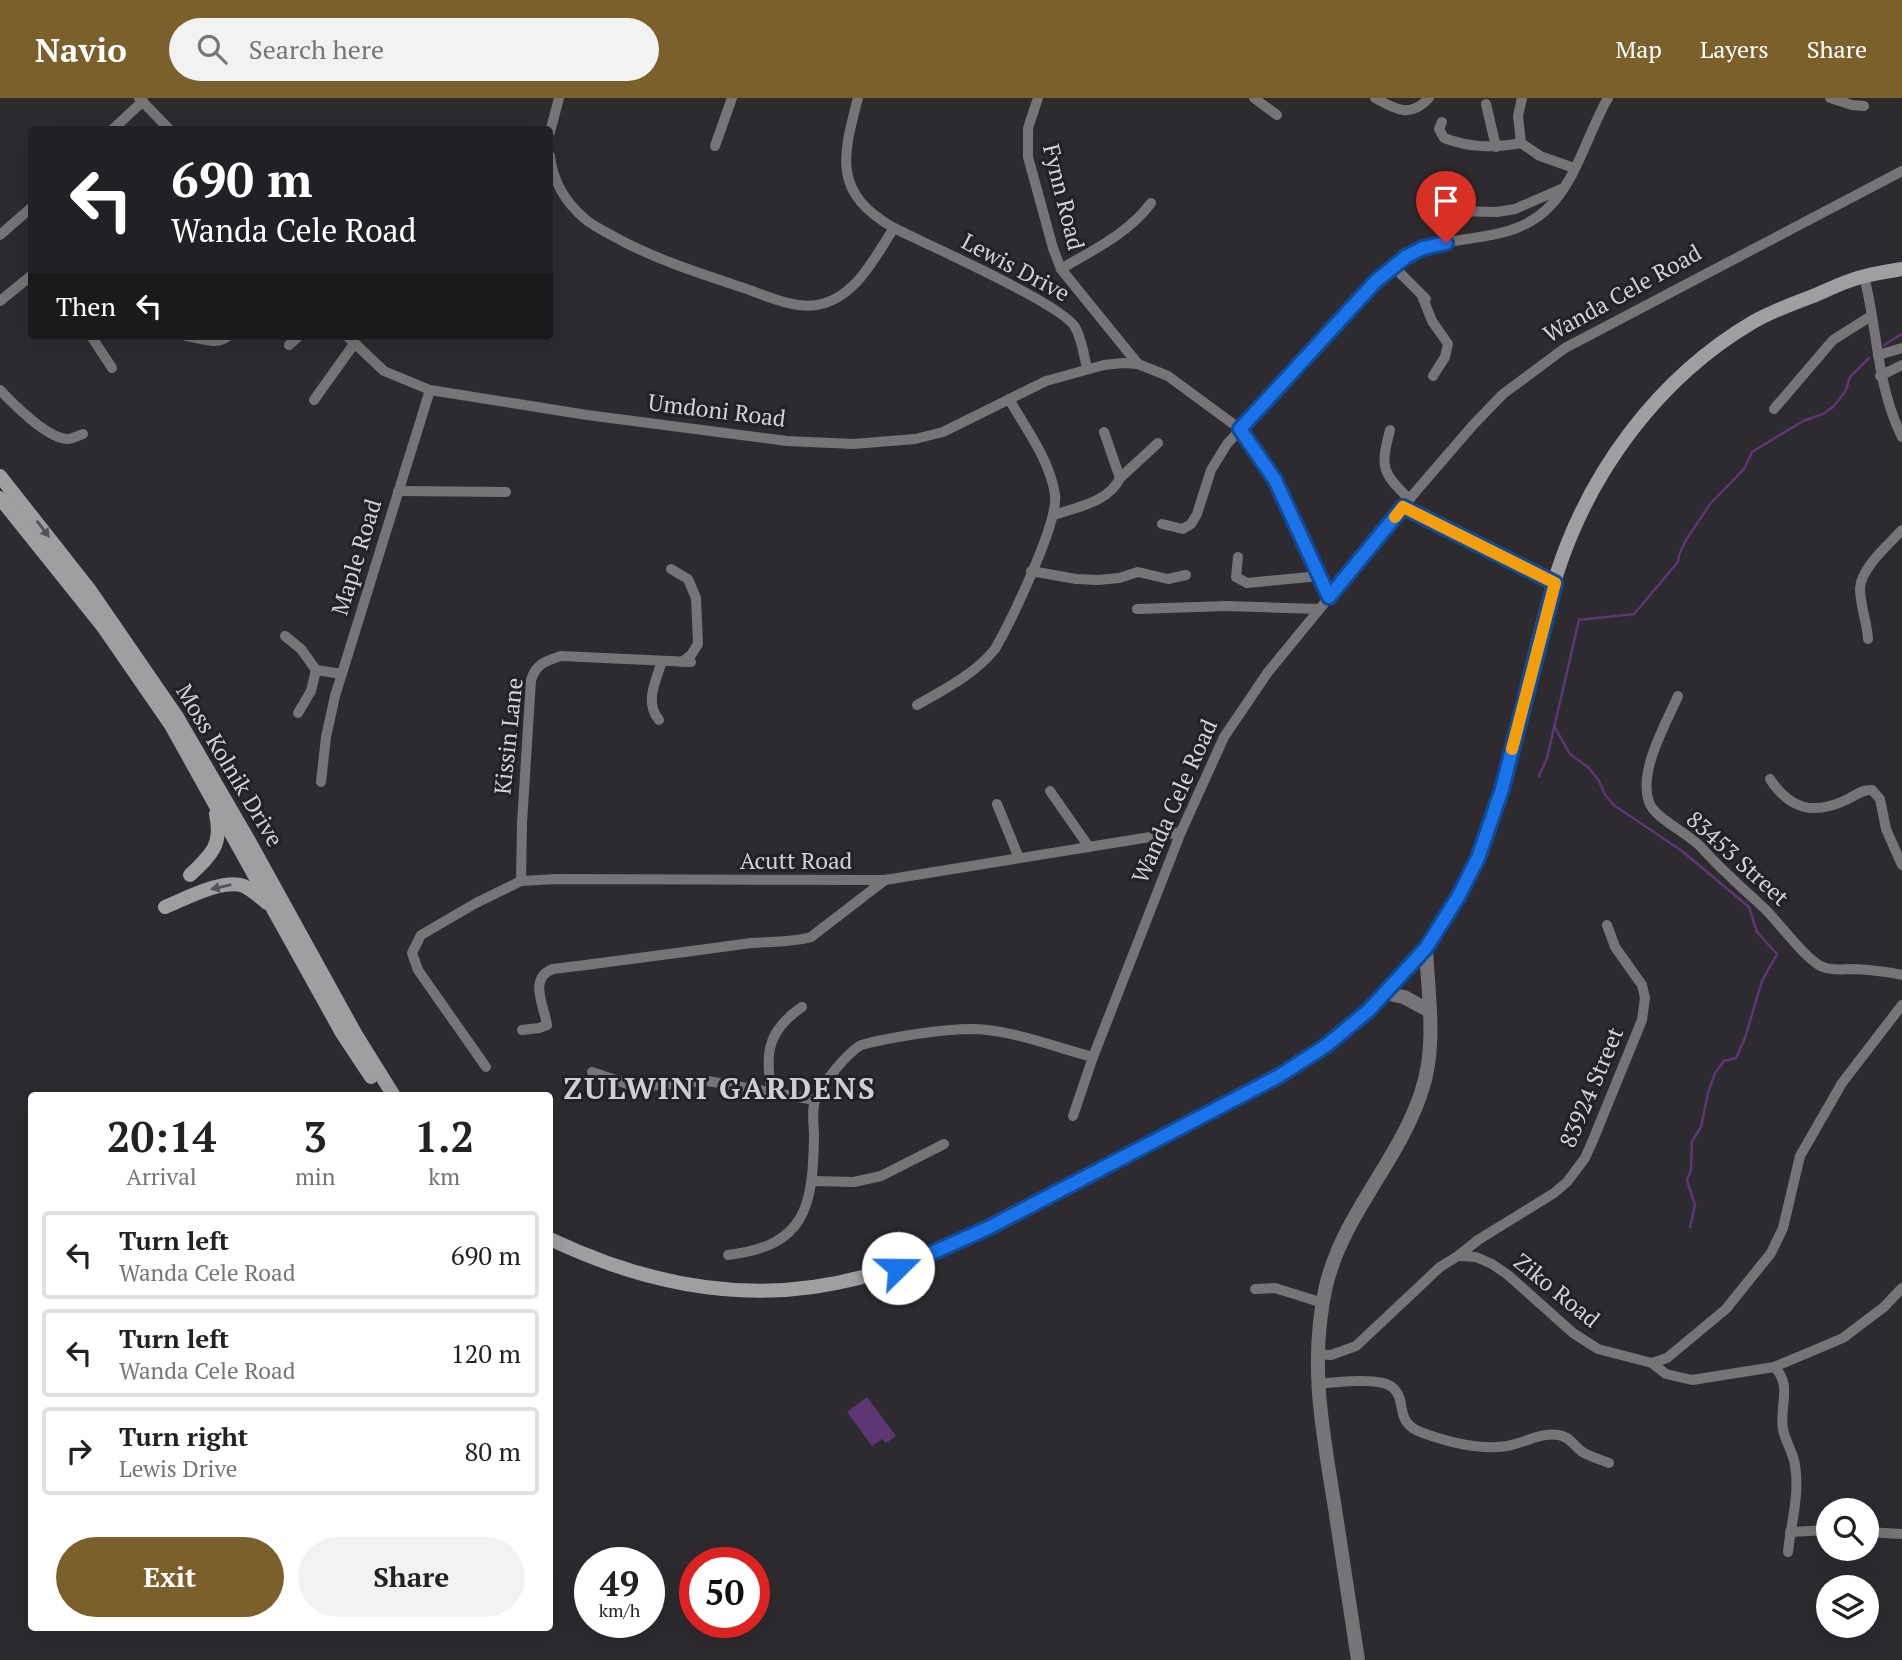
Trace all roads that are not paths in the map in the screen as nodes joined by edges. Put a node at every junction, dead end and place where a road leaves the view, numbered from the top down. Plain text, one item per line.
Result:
1 (559, 98) edge
2 (732, 98) edge
3 (858, 98) edge
4 (1038, 98) edge
5 (1254, 98) edge
6 (1376, 98) edge
7 (1429, 98) edge
8 (1522, 98) edge
9 (1608, 98) edge
10 (1830, 98) edge
11 (141, 99) edge
12 (1486, 104) dead end
13 (1864, 106) dead end
14 (1277, 116) dead end
15 (1442, 122) dead end
16 (117, 126) edge
17 (166, 126) edge
18 (552, 126) edge
19 (1521, 143) junction
20 (715, 146) dead end
21 (1496, 147) junction
22 (1574, 169) junction
23 (1902, 171) edge
24 (553, 178) edge
25 (1564, 188) junction
26 (1151, 203) dead end
27 (28, 210) edge
28 (1451, 211) dead end
29 (894, 228) junction
30 (0, 235) edge
31 (1393, 266) junction
32 (1061, 269) junction
33 (1902, 269) edge
34 (1864, 276) junction
35 (28, 278) edge
36 (1422, 296) junction
37 (0, 301) edge
38 (1433, 307) dead end
39 (1871, 316) junction
40 (94, 340) edge
41 (295, 340) edge
42 (351, 340) edge
43 (289, 345) dead end
44 (1902, 348) edge
45 (1878, 355) junction
46 (1138, 364) junction
47 (1902, 365) edge
48 (112, 368) dead end
49 (1087, 369) junction
50 (1433, 376) dead end
51 (1880, 376) junction
52 (0, 390) edge
53 (430, 390) junction
54 (1009, 399) junction
55 (314, 400) dead end
56 (1774, 410) dead end
57 (1240, 429) junction
58 (1390, 430) dead end
59 (1104, 432) dead end
60 (83, 434) dead end
61 (1902, 437) edge
62 (1158, 443) dead end
63 (0, 475) edge
64 (1120, 478) junction
65 (398, 491) junction
66 (506, 492) dead end
67 (0, 498) edge
68 (1406, 503) junction
69 (1054, 515) junction
70 (1162, 524) dead end
71 (1902, 530) edge
72 (1238, 557) dead end
73 (671, 569) dead end
74 (1031, 571) junction
75 (1186, 575) dead end
76 (1320, 576) junction
77 (1555, 583) junction
78 (1329, 597) junction
79 (1137, 609) dead end
80 (1319, 609) junction
81 (285, 636) dead end
82 (1868, 639) dead end
83 (662, 661) junction
84 (316, 670) junction
85 (342, 674) junction
86 (1678, 696) dead end
87 (917, 705) dead end
88 (298, 713) dead end
89 (659, 720) dead end
90 (1770, 779) dead end
91 (321, 782) dead end
92 (1050, 791) dead end
93 (214, 803) junction
94 (997, 804) dead end
95 (1181, 832) junction
96 (1089, 847) junction
97 (1018, 858) junction
98 (1902, 865) edge
99 (190, 875) dead end
100 (885, 880) junction
101 (521, 881) junction
102 (165, 908) dead end
103 (273, 908) junction
104 (1607, 925) dead end
105 (1426, 948) junction
106 (1902, 975) edge
107 (1384, 993) junction
108 (1902, 1004) edge
109 (802, 1007) dead end
110 (1428, 1010) junction
111 (522, 1030) dead end
112 (1093, 1057) junction
113 (486, 1067) dead end
114 (592, 1072) dead end
115 (381, 1092) edge
116 (392, 1092) edge
117 (772, 1093) junction
118 (815, 1100) junction
119 (1073, 1116) dead end
120 (944, 1144) dead end
121 (813, 1181) junction
122 (553, 1239) edge
123 (728, 1255) dead end
124 (1458, 1256) junction
125 (1902, 1288) edge
126 (1255, 1289) dead end
127 (1323, 1303) junction
128 (1316, 1354) junction
129 (1652, 1363) junction
130 (1774, 1367) junction
131 (1319, 1384) junction
132 (1609, 1463) dead end
133 (1816, 1531) edge
134 (1790, 1532) junction
135 (1879, 1533) edge
136 (1902, 1534) edge
137 (1788, 1552) dead end
138 (1358, 1660) edge

1 - 18 street
2 - 20 street
3 - 29 street, Lewis Drive
4 - 32 street, Fynn Road
5 - 14 street
6 - 7 street
8 - 19 street
9 - 22 street
10 - 13 street
11 - 16 street
11 - 17 street
12 - 21 street
15 - 21 street
19 - 21 street
19 - 22 street
22 - 25 street
23 - 68 street, Wanda Cele Road
24 - 29 street
25 - 28 street
25 - 31 street
26 - 32 street
27 - 30 street
29 - 49 street, Lewis Drive
31 - 36 street
31 - 57 street
32 - 46 street, Fynn Road
33 - 34 main road
34 - 39 street
34 - 77 main road
35 - 37 street
36 - 38 street
36 - 50 street
39 - 45 street
39 - 56 street
40 - 48 street
41 - 43 street
42 - 53 street, Umdoni Road
42 - 55 street
44 - 45 street
45 - 51 street
46 - 49 street
46 - 57 street
47 - 51 street
49 - 54 street, Umdoni Road
51 - 61 street
52 - 60 street
53 - 54 street, Umdoni Road
53 - 65 street, Maple Road
54 - 69 street
57 - 70 street
57 - 76 street
58 - 68 street
59 - 64 street
62 - 64 street
63 -> 116 main road, Moss Kolnik Drive
64 - 69 street
65 - 66 street
65 - 85 street, Maple Road
67 - 93 main road, Moss Kolnik Drive
68 - 77 street
68 - 78 street, Wanda Cele Road
69 - 74 street
71 - 82 street
72 - 76 street
73 - 83 street, Kissin Lane
74 - 75 street
74 - 87 street
76 - 78 street
77 - 105 main road
78 - 80 street, Wanda Cele Road
79 - 80 street
80 - 95 street, Wanda Cele Road
81 - 84 street
83 - 89 street
83 - 101 street, Kissin Lane
84 - 85 street
84 - 88 street
85 - 91 street, Maple Road
86 - 106 street, 83453 Street
90 - 98 street
92 - 96 street
93 - 99 main road
93 - 103 main road, Moss Kolnik Drive
94 - 97 street
95 - 96 street, Acutt Road
95 - 112 street, Wanda Cele Road
96 - 97 street, Acutt Road
97 - 100 street, Acutt Road
100 - 101 street, Acutt Road
100 - 111 street
101 - 113 street, Acutt Road
103 -> 102 main road
103 - 115 main road, Moss Kolnik Drive
104 - 124 street, 83924 Street
105 - 107 main road
105 - 110 street
107 - 110 street
107 - 122 main road
108 - 129 street
109 - 117 street
110 - 127 street
112 - 118 street
112 - 119 street, Wanda Cele Road
114 - 117 street
117 - 118 street
118 - 121 street
120 - 121 street
121 - 123 street
124 - 128 street
124 - 129 street, Ziko Road
125 - 130 street, Ziko Road
126 - 127 street
127 - 128 street
128 - 131 street
129 - 130 street, Ziko Road
130 - 134 street
131 - 132 street
131 - 138 street
133 - 134 street
134 - 137 street
135 - 136 street

